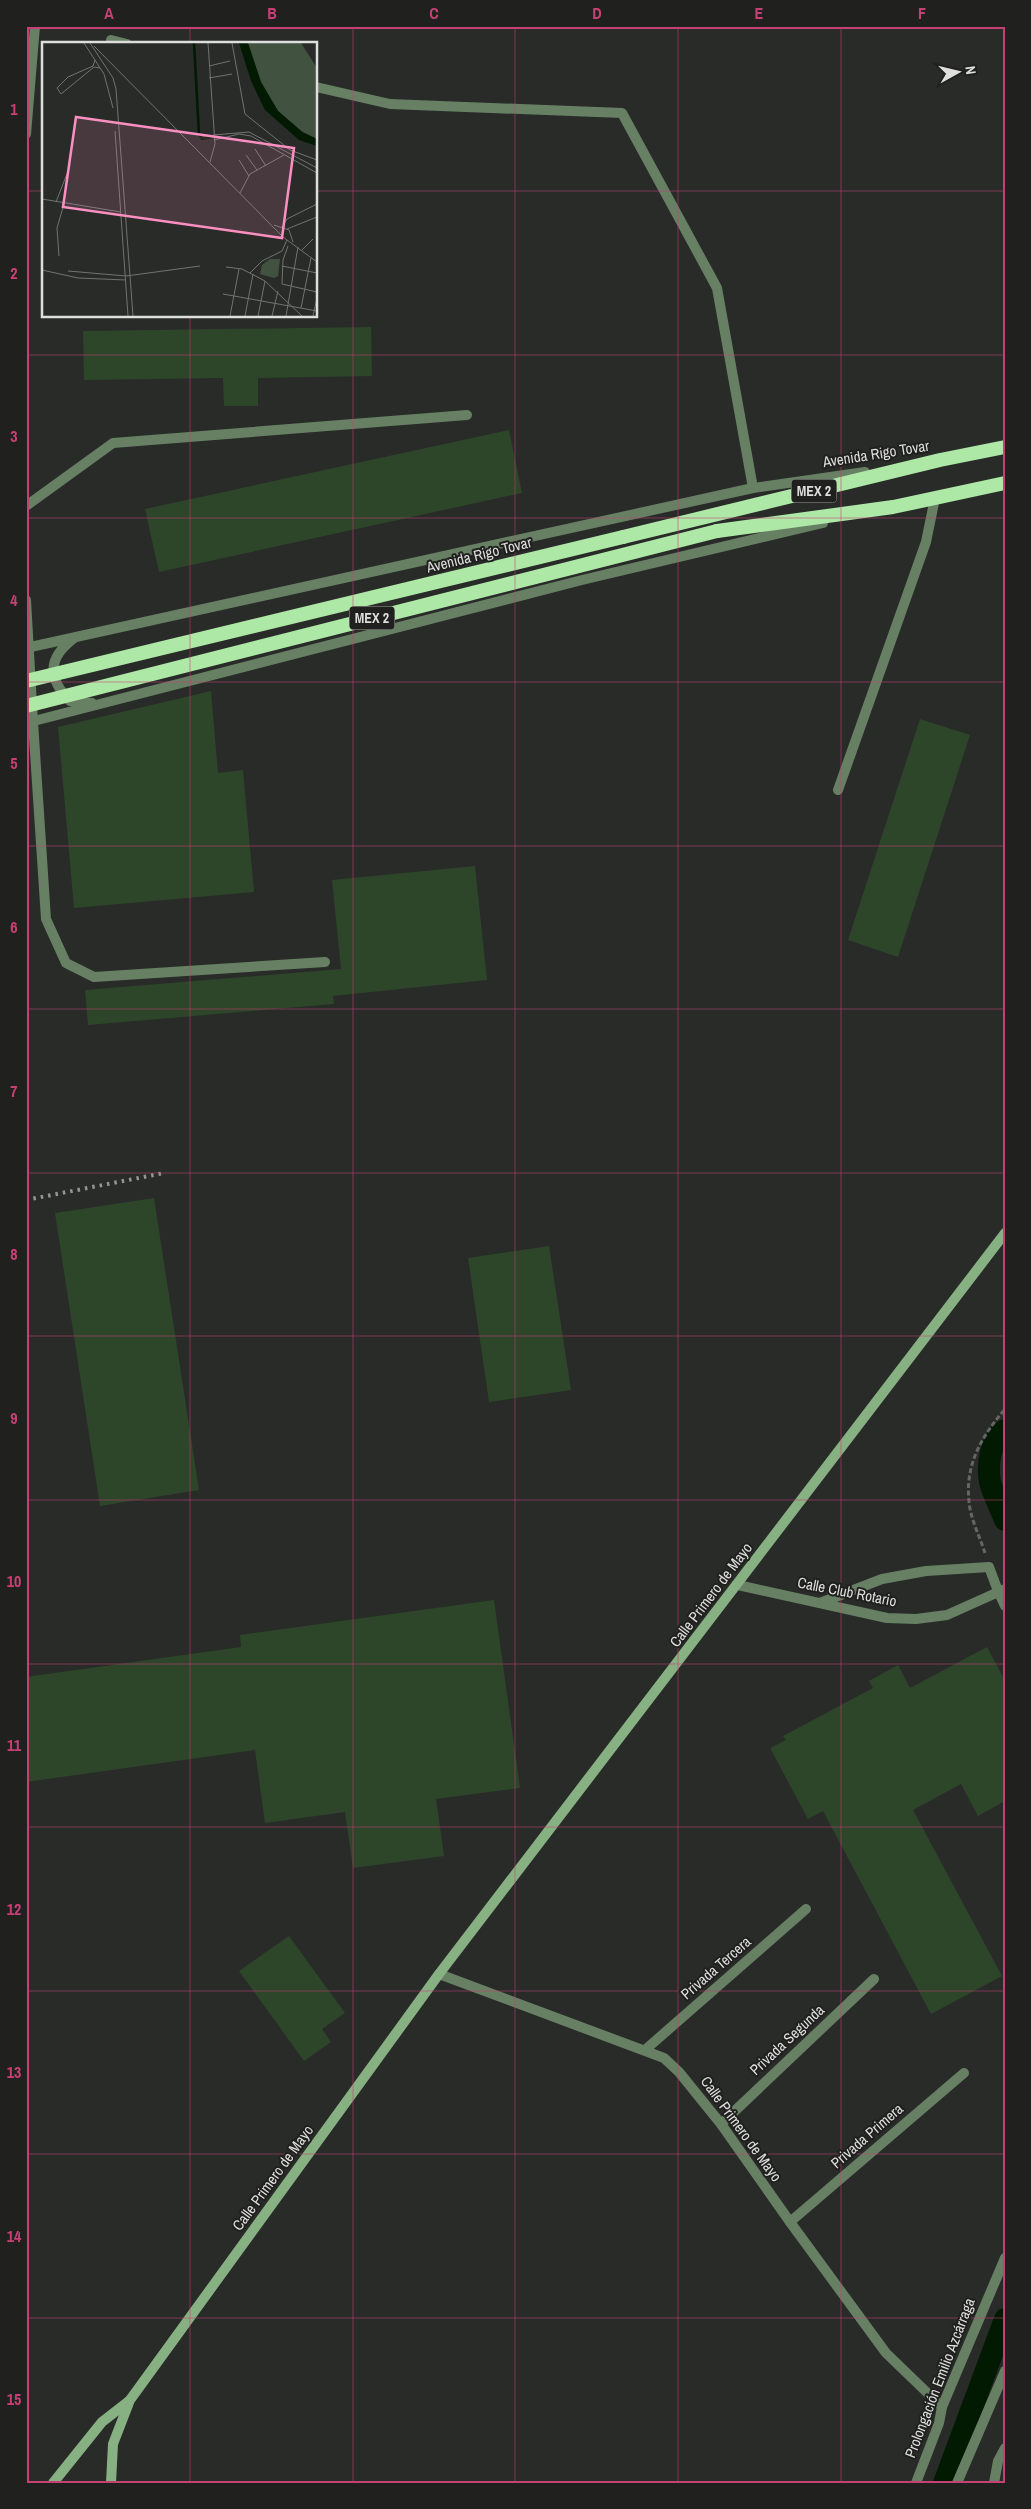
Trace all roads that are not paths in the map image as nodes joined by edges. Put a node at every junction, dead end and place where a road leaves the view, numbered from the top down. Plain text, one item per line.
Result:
1 (34, 26) edge
2 (111, 40) dead end
3 (119, 42) edge
4 (318, 87) edge
5 (26, 134) edge
6 (467, 415) dead end
7 (1005, 447) edge
8 (940, 460) junction
9 (1005, 482) edge
10 (753, 488) junction
11 (935, 498) junction
12 (26, 506) edge
13 (893, 507) junction
14 (26, 600) edge
15 (76, 637) junction
16 (28, 648) edge
17 (26, 681) edge
18 (100, 704) junction
19 (26, 706) edge
20 (30, 722) edge
21 (838, 790) dead end
22 (325, 962) dead end
23 (1005, 1233) edge
24 (738, 1585) junction
25 (1001, 1590) edge
26 (820, 1603) junction
27 (1005, 1606) edge
28 (806, 1909) dead end
29 (439, 1974) junction
30 (874, 1979) dead end
31 (646, 2050) junction
32 (964, 2073) dead end
33 (721, 2124) junction
34 (790, 2222) junction
35 (1005, 2258) edge
36 (1005, 2371) edge
37 (130, 2400) junction
38 (942, 2407) junction
39 (1005, 2448) edge
40 (53, 2483) edge
41 (111, 2483) edge
42 (916, 2483) edge
43 (957, 2483) edge
44 (994, 2483) edge

1 - 5 street
2 - 3 street
4 - 10 street
6 - 12 street
7 - 8 highway, Avenida Rigo Tovar / MEX 2
8 - 10 street, Avenida Rigo Tovar
8 - 17 highway, Avenida Rigo Tovar / MEX 2, bridge
9 - 11 highway, MEX 2
10 - 15 street, Avenida Rigo Tovar
11 - 13 highway, MEX 2
11 - 21 street
13 - 18 street
13 - 19 highway, MEX 2, bridge
14 - 16 street
15 - 16 street, Avenida Rigo Tovar
15 - 18 street
16 - 20 street
18 - 20 street
20 - 22 street
23 - 24 main road, Calle Primero de Mayo
24 - 26 street, Calle Club Rotario
24 - 29 main road, Calle Primero de Mayo
25 - 26 street, Calle Club Rotario
25 - 26 street
25 - 27 street
28 - 31 street, Privada Tercera
29 - 31 street, Calle Primero de Mayo
29 - 37 main road, Calle Primero de Mayo
30 - 33 street, Privada Segunda
31 - 33 street, Calle Primero de Mayo
32 - 34 street, Privada Primera
33 - 34 street, Calle Primero de Mayo
34 - 38 street, Calle Primero de Mayo
35 - 38 street, Prolongación Emilio Azcárraga
36 - 43 street
37 - 40 main road, Calle Primero de Mayo
37 - 41 main road, Calle Primero de Mayo
38 - 42 street, Prolongación Emilio Azcárraga
39 - 44 street

